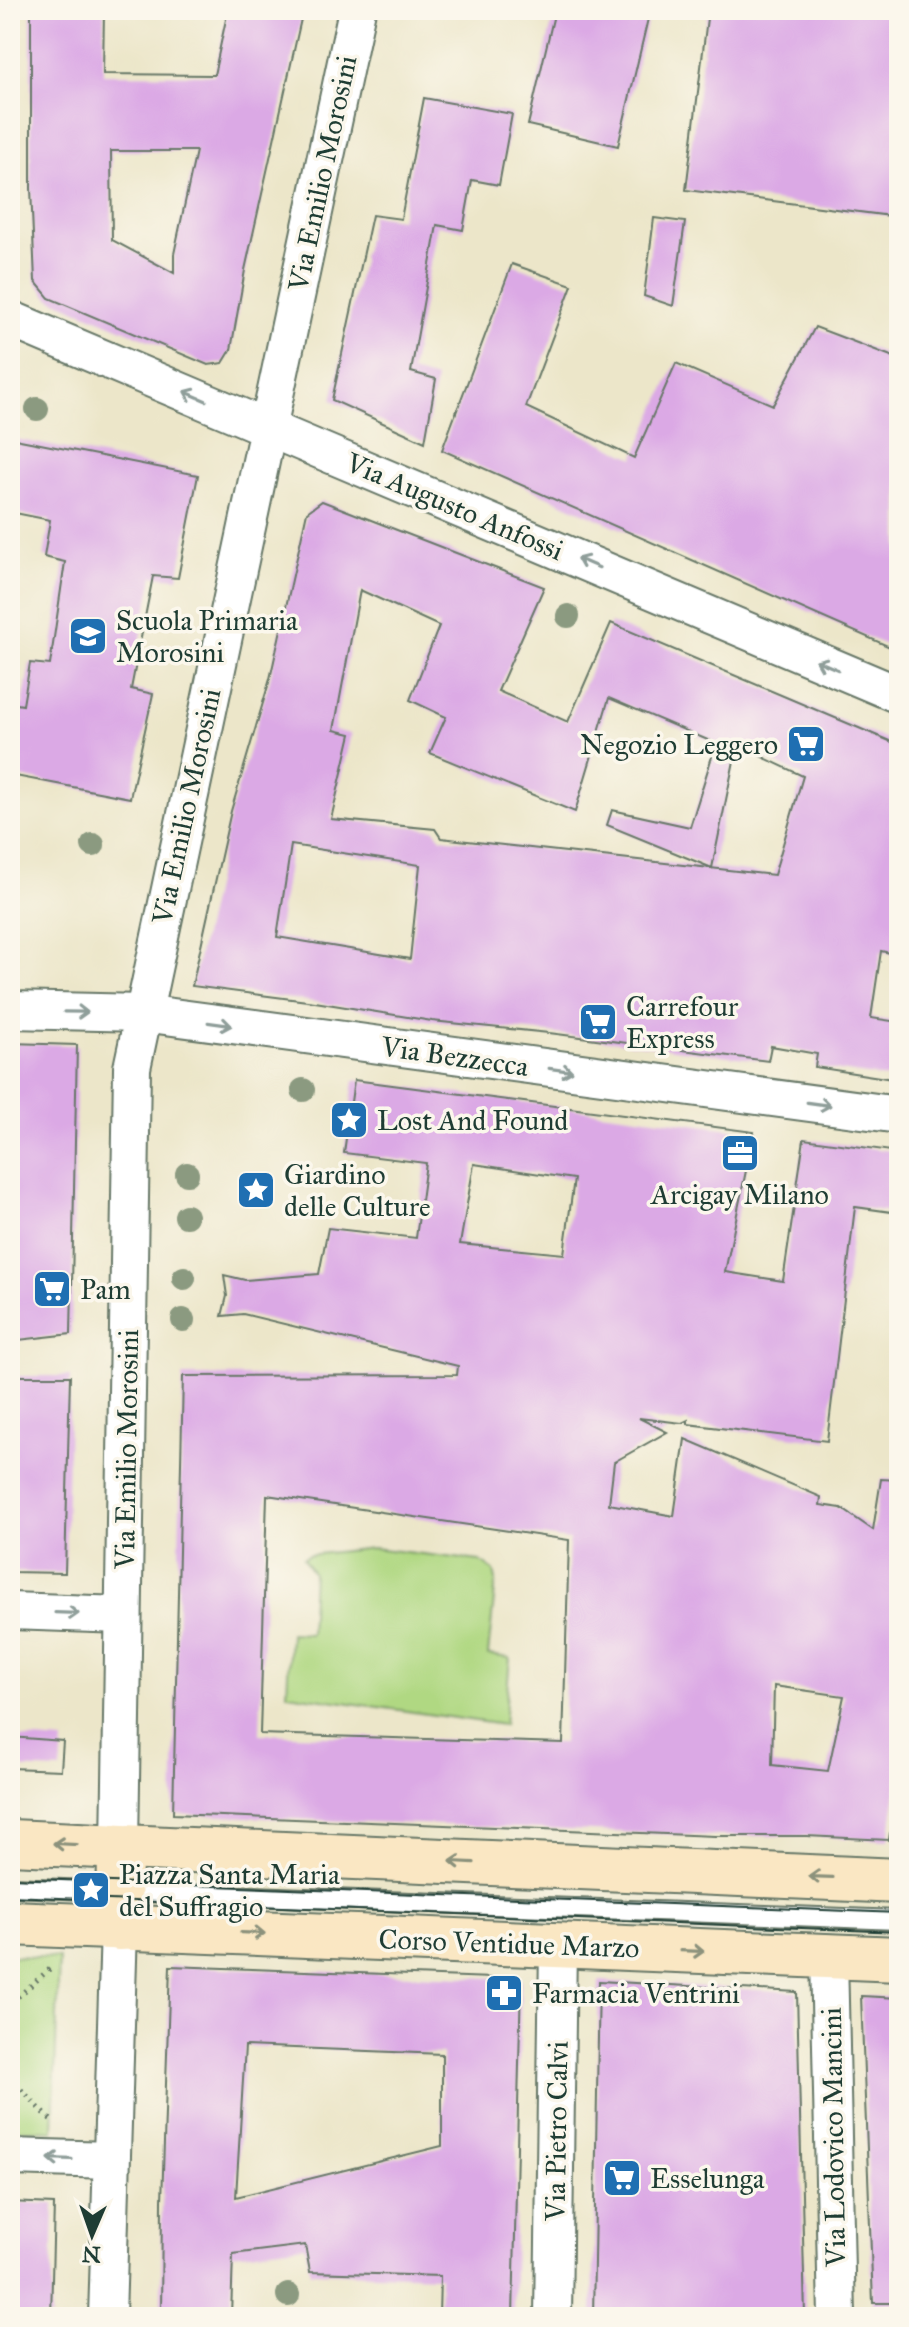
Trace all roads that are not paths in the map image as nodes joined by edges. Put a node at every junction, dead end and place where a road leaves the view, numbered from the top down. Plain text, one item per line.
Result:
1 (357, 10) edge
2 (10, 319) edge
3 (267, 426) junction
4 (899, 695) edge
5 (10, 1010) edge
6 (143, 1013) junction
7 (899, 1115) edge
8 (10, 1611) edge
9 (123, 1615) junction
10 (10, 1842) edge
11 (120, 1847) junction
12 (899, 1881) edge
13 (10, 1887) edge
14 (119, 1910) junction
15 (899, 1920) edge
16 (10, 1923) edge
17 (558, 1945) junction
18 (829, 1956) junction
19 (899, 1959) edge
20 (10, 2157) edge
21 (111, 2160) junction
22 (107, 2317) edge
23 (553, 2317) edge
24 (837, 2317) edge

1 - 3 street, Via Emilio Morosini
3 -> 2 street, Via Augusto Anfossi
4 -> 3 street, Via Augusto Anfossi
3 - 6 street, Via Emilio Morosini
5 -> 6 street, Via Bezzecca
6 -> 7 street, Via Bezzecca
6 - 9 street, Via Emilio Morosini
8 -> 9 street
9 - 11 street
11 -> 10 main road
12 -> 11 main road
11 - 14 main road
13 - 14 lane
14 - 15 lane
14 - 16 main road
14 -> 17 main road, Corso Ventidue Marzo
14 - 21 street
17 -> 18 main road, Corso Ventidue Marzo
17 - 23 street, Via Pietro Calvi
18 - 19 main road, Corso Ventidue Marzo
18 - 24 street, Via Lodovico Mancini
21 -> 20 street
21 - 22 street

